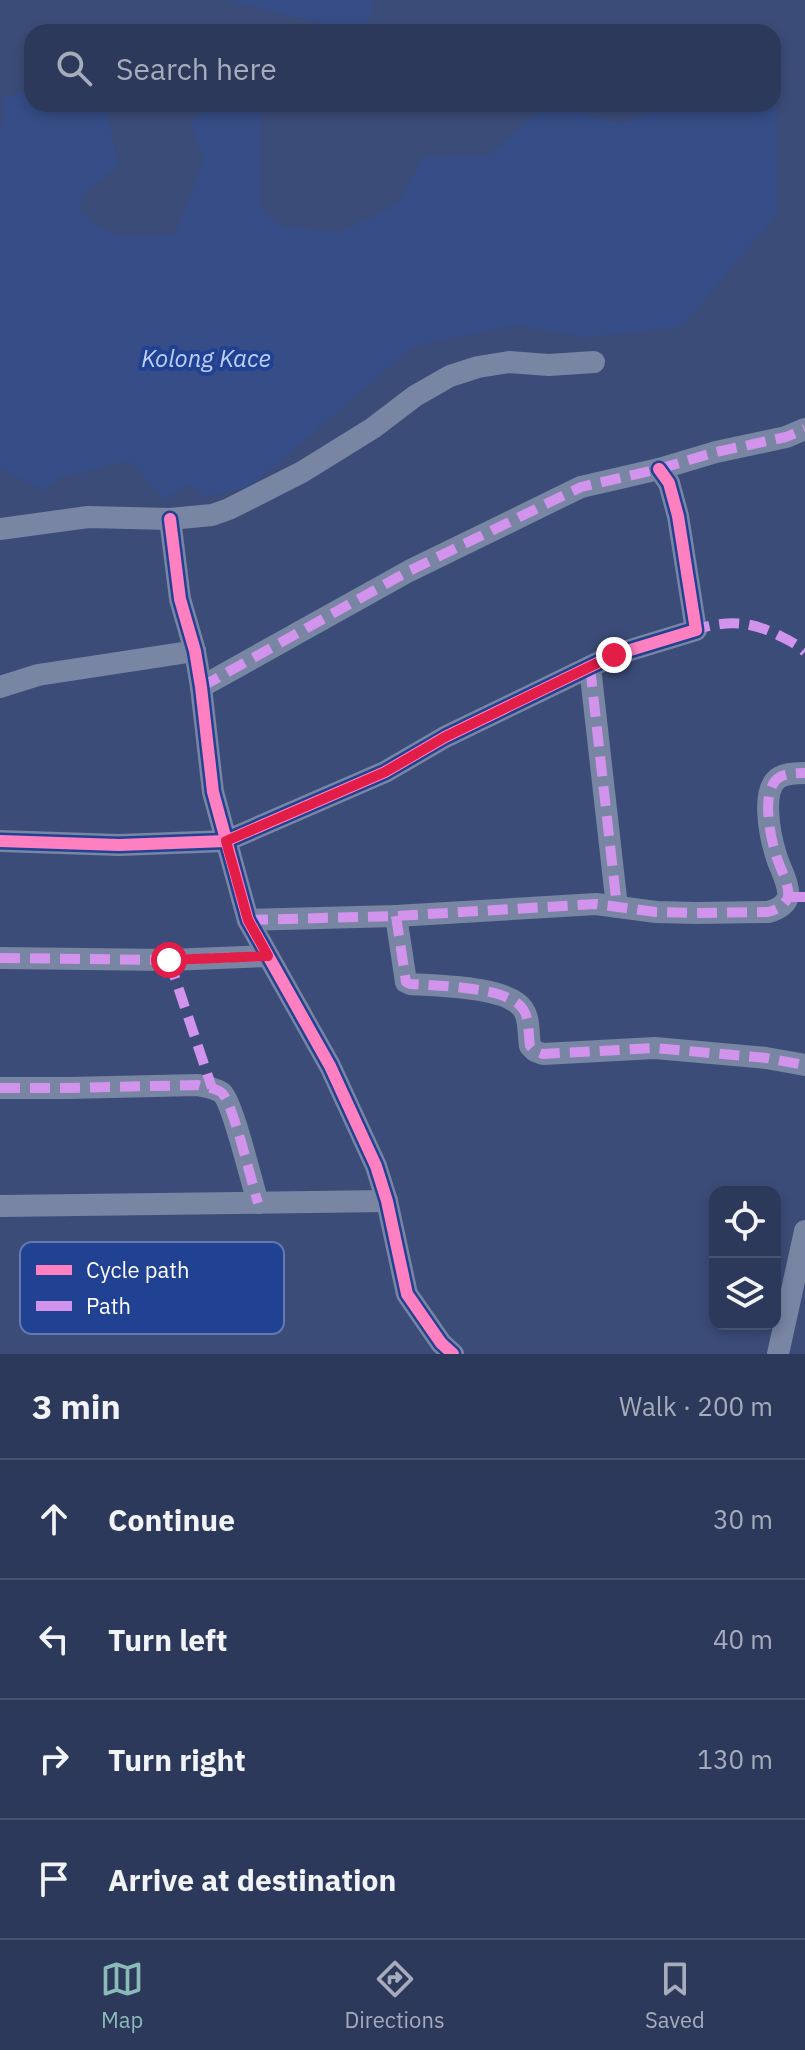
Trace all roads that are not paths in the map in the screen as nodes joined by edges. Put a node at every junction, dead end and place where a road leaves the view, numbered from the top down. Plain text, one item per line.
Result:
1 (594, 362) dead end
2 (805, 429) edge
3 (659, 469) junction
4 (170, 519) junction
5 (0, 529) edge
6 (195, 651) junction
7 (590, 667) junction
8 (0, 687) edge
9 (201, 687) junction
10 (805, 773) edge
11 (0, 841) edge
12 (226, 841) junction
13 (796, 897) edge
14 (617, 907) junction
15 (396, 916) junction
16 (248, 920) junction
17 (268, 956) junction
18 (0, 958) edge
19 (805, 1065) edge
20 (0, 1088) edge
21 (387, 1201) junction
22 (258, 1203) junction
23 (0, 1206) edge
24 (805, 1231) edge
25 (453, 1354) edge
26 (778, 1354) edge

1 - 4 street
2 - 3 street
3 - 7 street
3 - 9 street
4 - 5 street
4 - 6 street
6 - 8 street
6 - 9 street
7 - 12 street
7 - 14 street
9 - 12 street
10 - 13 street
11 - 12 street
12 - 16 street
13 - 14 street
14 - 15 street
15 - 16 street
15 - 19 street
16 - 17 street
17 - 18 street
17 - 21 street
20 - 22 street
21 - 22 street
21 - 25 street
22 - 23 street
24 - 26 street

